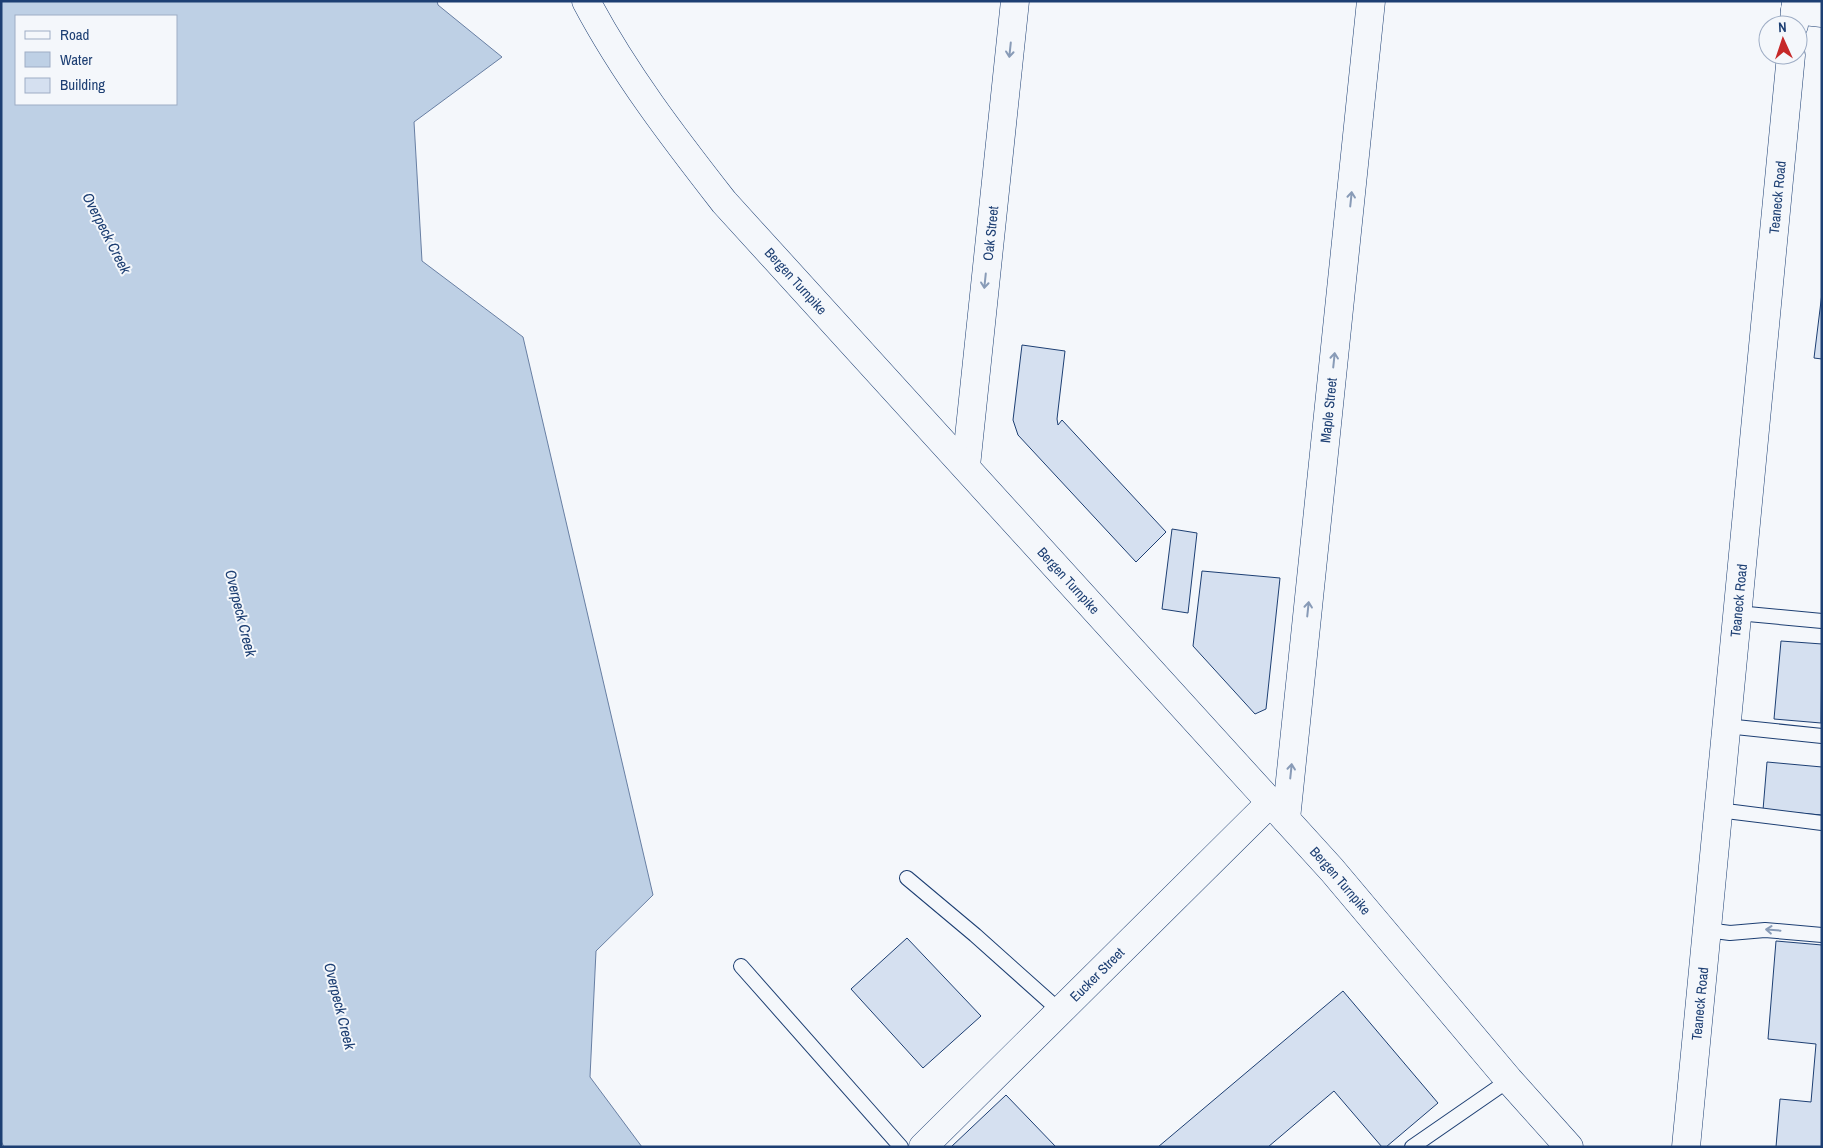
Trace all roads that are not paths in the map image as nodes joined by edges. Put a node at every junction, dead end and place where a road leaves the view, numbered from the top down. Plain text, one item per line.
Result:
1 (586, 1) edge
2 (1015, 1) edge
3 (1371, 1) edge
4 (1790, 65) edge
5 (966, 466) junction
6 (1737, 613) junction
7 (1822, 621) edge
8 (1726, 726) junction
9 (1822, 736) edge
10 (1718, 810) junction
11 (1279, 811) junction
12 (1822, 823) edge
13 (907, 878) dead end
14 (1707, 930) junction
15 (1822, 935) edge
16 (741, 966) dead end
17 (1060, 1011) junction
18 (1509, 1080) junction
19 (901, 1147) edge
20 (923, 1147) edge
21 (1412, 1147) edge
22 (1569, 1147) edge
23 (1686, 1147) edge

1 - 5 street, Bergen Turnpike
2 -> 5 street, Oak Street
11 -> 3 street, Maple Street
4 - 6 street, Teaneck Road
5 - 11 street, Bergen Turnpike
6 - 7 lane
6 - 8 street, Teaneck Road
8 - 9 lane
8 - 10 street, Teaneck Road
10 - 12 lane
10 - 14 street, Teaneck Road
11 - 17 street, Eucker Street
11 - 18 street, Bergen Turnpike
13 - 17 lane
15 -> 14 lane
14 - 23 street, Teaneck Road
16 - 19 lane
17 - 20 street, Eucker Street
18 - 21 lane
18 - 22 street, Bergen Turnpike

